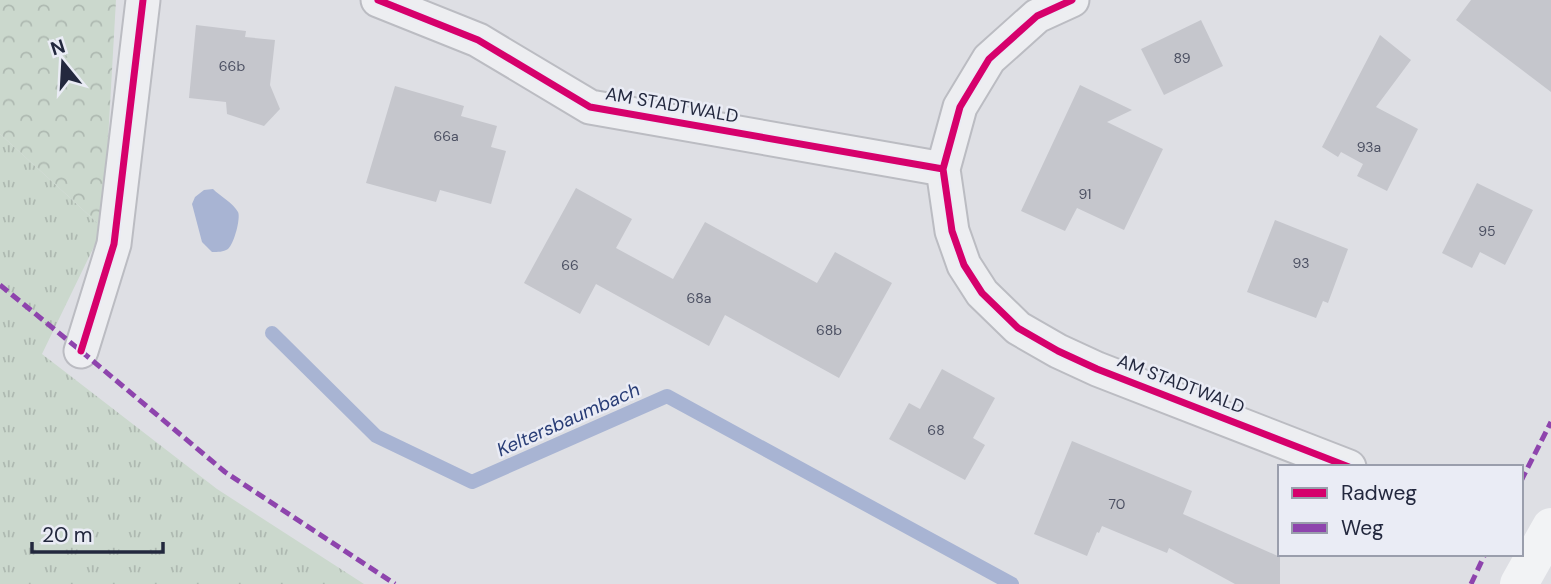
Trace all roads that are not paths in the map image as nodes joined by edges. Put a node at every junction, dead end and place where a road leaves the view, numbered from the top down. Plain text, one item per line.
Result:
1 (143, 0) edge
2 (378, 0) edge
3 (1072, 0) edge
4 (943, 169) junction
5 (81, 351) dead end
6 (1344, 465) edge
7 (1538, 535) edge
8 (1520, 584) edge

1 - 5 street
2 - 4 street, AM STADTWALD
3 - 4 street, AM STADTWALD
4 - 6 street, AM STADTWALD
7 - 8 main road

